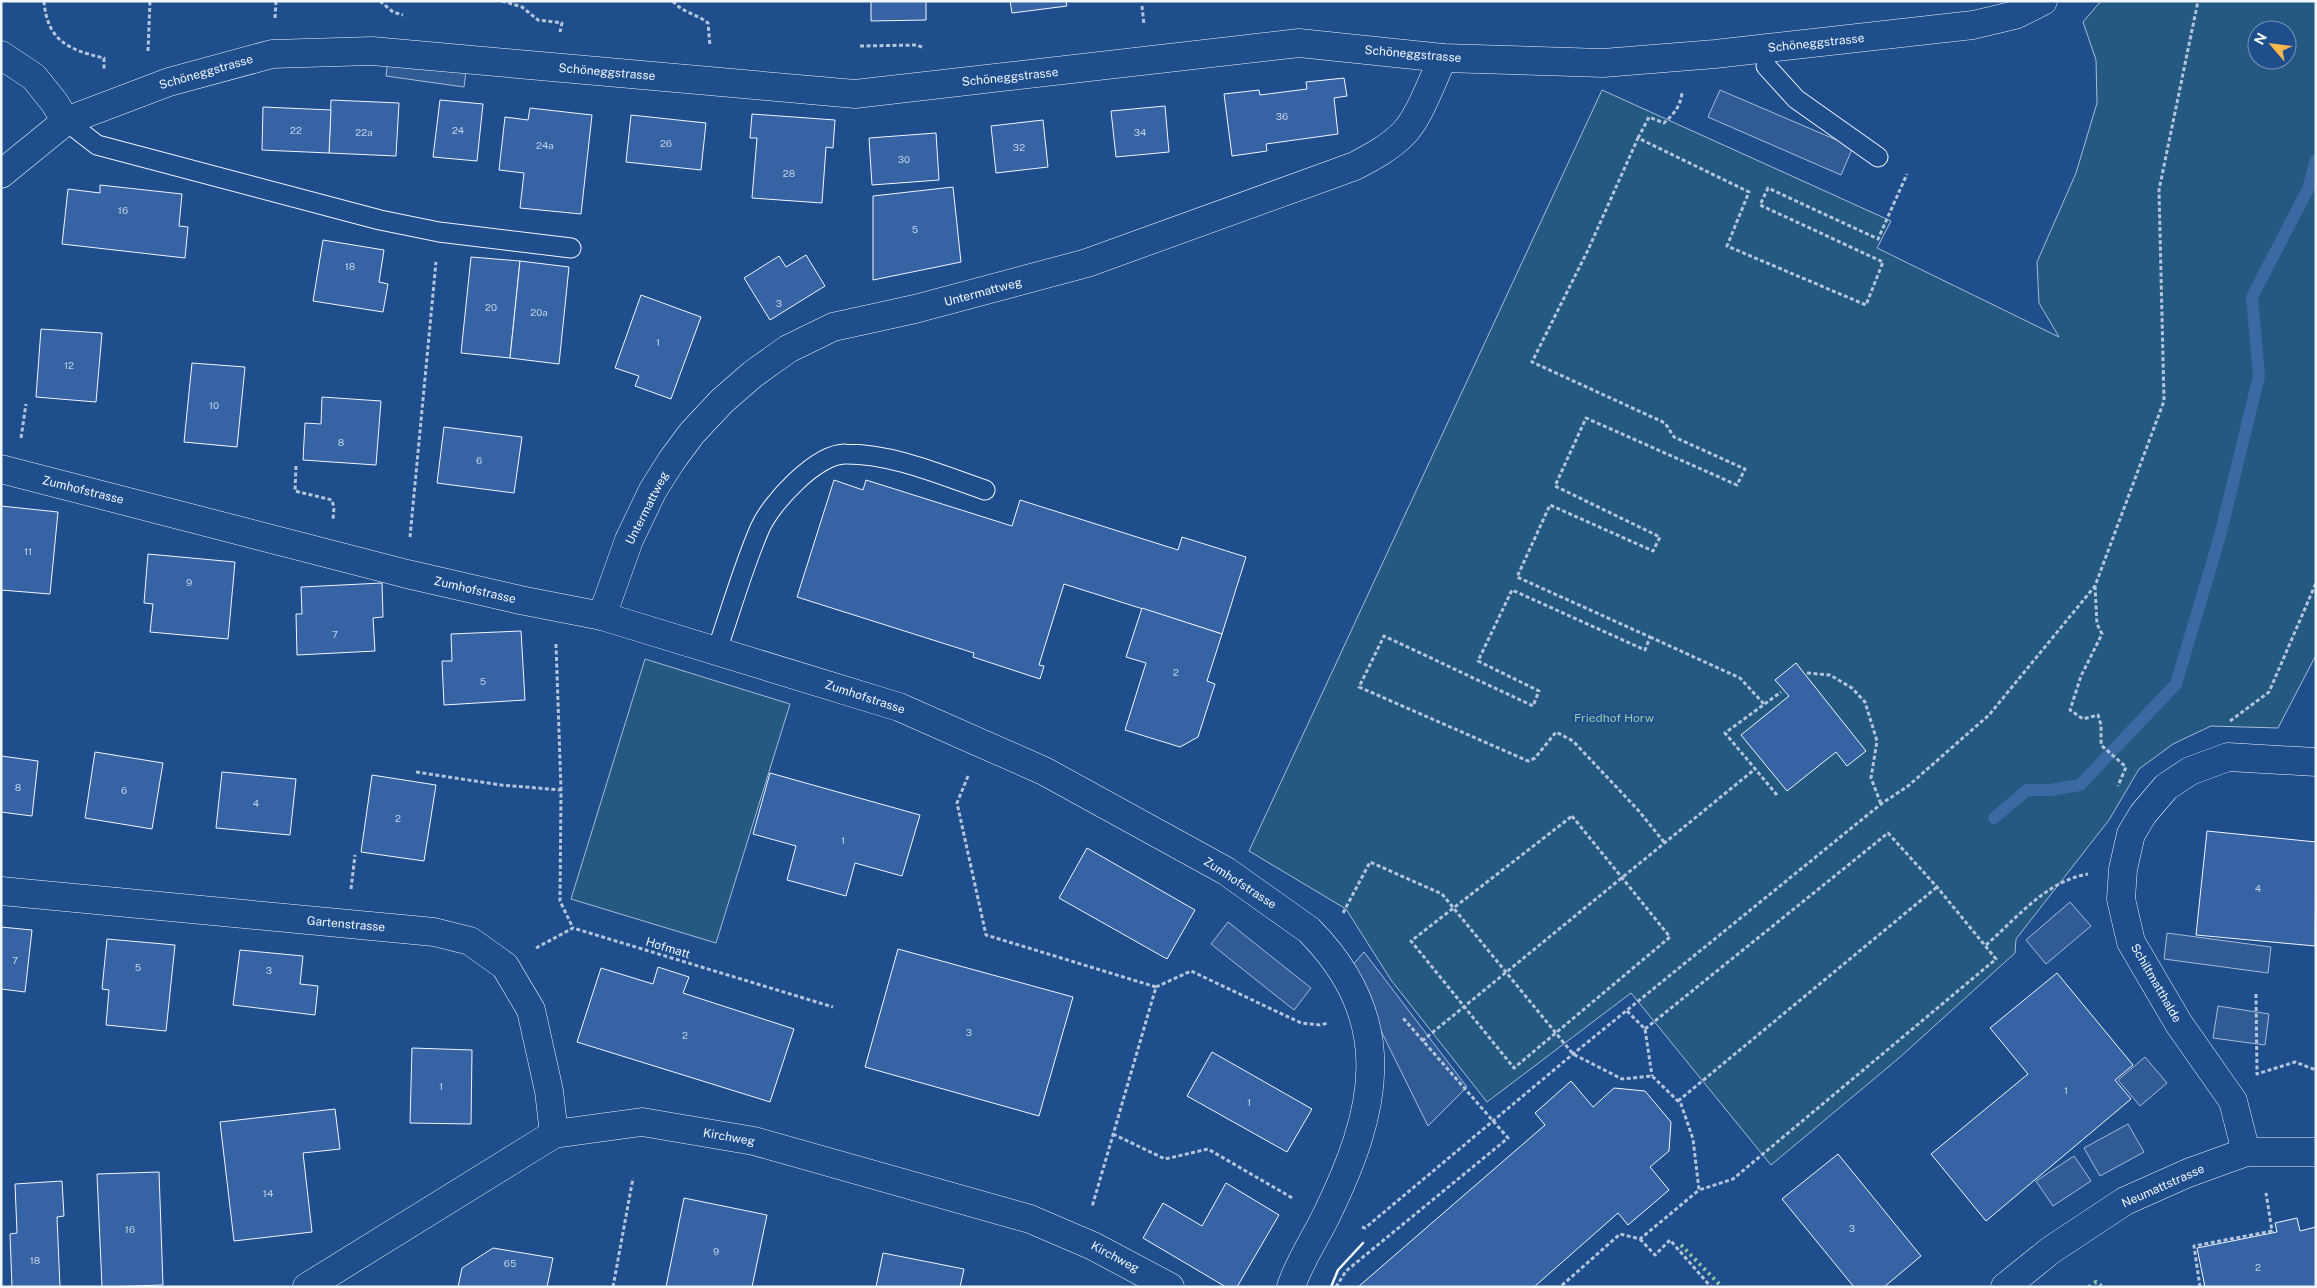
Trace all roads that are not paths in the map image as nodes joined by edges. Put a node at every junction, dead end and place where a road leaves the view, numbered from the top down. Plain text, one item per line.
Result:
1 (2043, 1) edge
2 (1, 55) edge
3 (1443, 58) junction
4 (1766, 66) dead end
5 (66, 121) junction
6 (1878, 157) road end
7 (1, 174) edge
8 (571, 248) dead end
9 (1, 469) edge
10 (985, 490) dead end
11 (602, 616) junction
12 (717, 650) junction
13 (2316, 762) edge
14 (1, 891) edge
15 (554, 1134) junction
16 (2246, 1152) junction
17 (2316, 1152) edge
18 (307, 1287) edge
19 (1170, 1287) edge
20 (1291, 1287) edge
21 (2005, 1287) edge

1 - 3 street, Schöneggstrasse
2 - 5 street
3 - 5 street, Schöneggstrasse
3 - 11 street, Untermattweg
4 - 6 lane
5 - 7 street, Schöneggstrasse
5 - 8 lane
9 - 11 street, Zumhofstrasse
10 - 12 lane
11 - 12 street, Zumhofstrasse
12 - 20 street, Zumhofstrasse
13 - 16 street, Schiltmatthalde
14 - 15 street, Gartenstrasse
15 - 18 street, Kirchweg
15 - 19 street, Kirchweg
16 - 17 street, Neumattstrasse
16 - 21 street, Neumattstrasse

